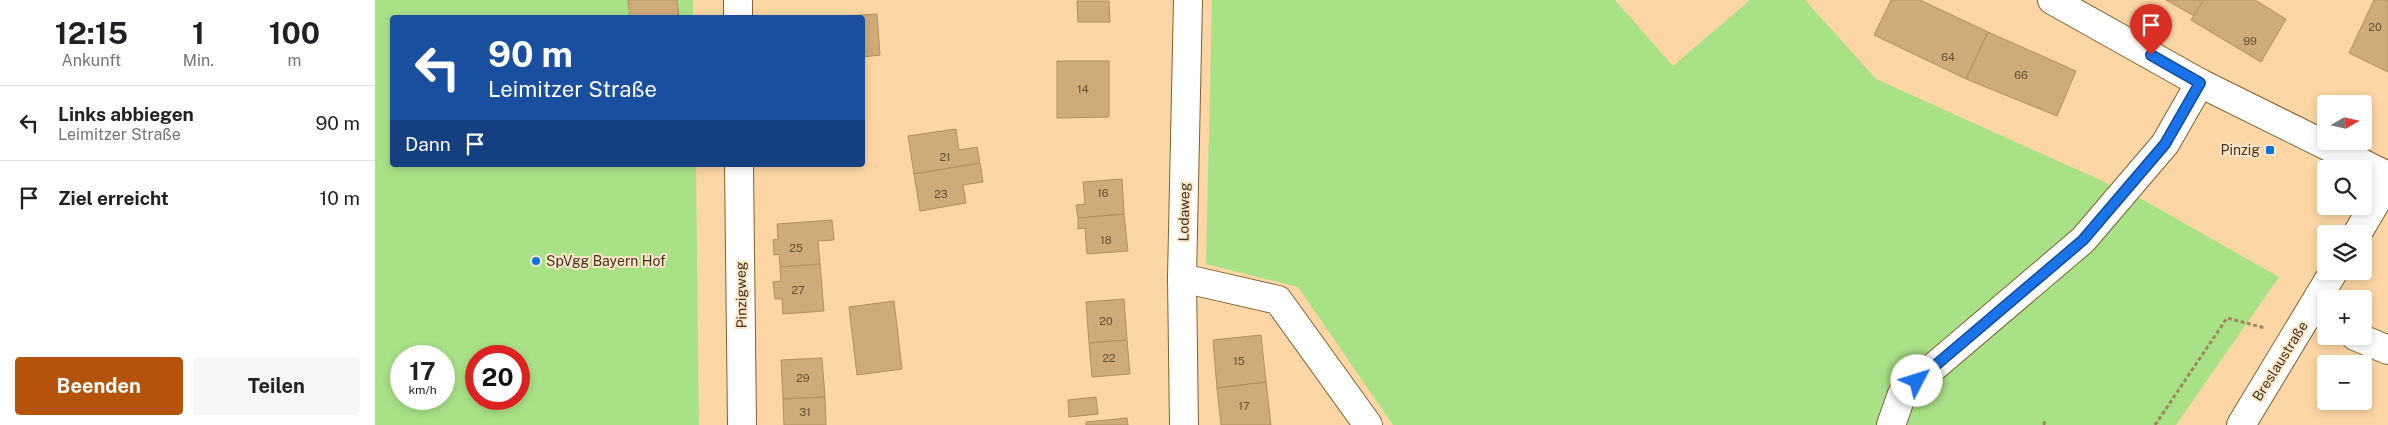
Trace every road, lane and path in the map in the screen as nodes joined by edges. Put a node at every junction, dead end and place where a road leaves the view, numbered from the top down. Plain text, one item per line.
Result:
1 (738, 0) edge
2 (1188, 0) edge
3 (2052, 0) edge
4 (738, 15) edge
5 (2200, 83) junction
6 (739, 167) edge
7 (2388, 176) edge
8 (2388, 182) edge
9 (2362, 225) edge
10 (1182, 278) junction
11 (2330, 280) edge
12 (2309, 325) edge
13 (2372, 343) edge
14 (2388, 350) edge
15 (2045, 419) dead end
16 (742, 425) edge
17 (1184, 425) edge
18 (1368, 425) edge
19 (1891, 425) edge
20 (2044, 425) edge
21 (2155, 425) edge
22 (2241, 425) edge

1 - 4 street
2 - 10 street, Lodaweg
3 - 5 street
5 - 7 street
5 - 19 street
6 - 16 street, Pinzigweg
8 - 9 street
10 - 17 street, Lodaweg
10 - 18 street
11 - 12 street, Breslaustraße
12 - 21 path
12 - 22 street, Breslaustraße
13 - 14 street
15 - 20 path

